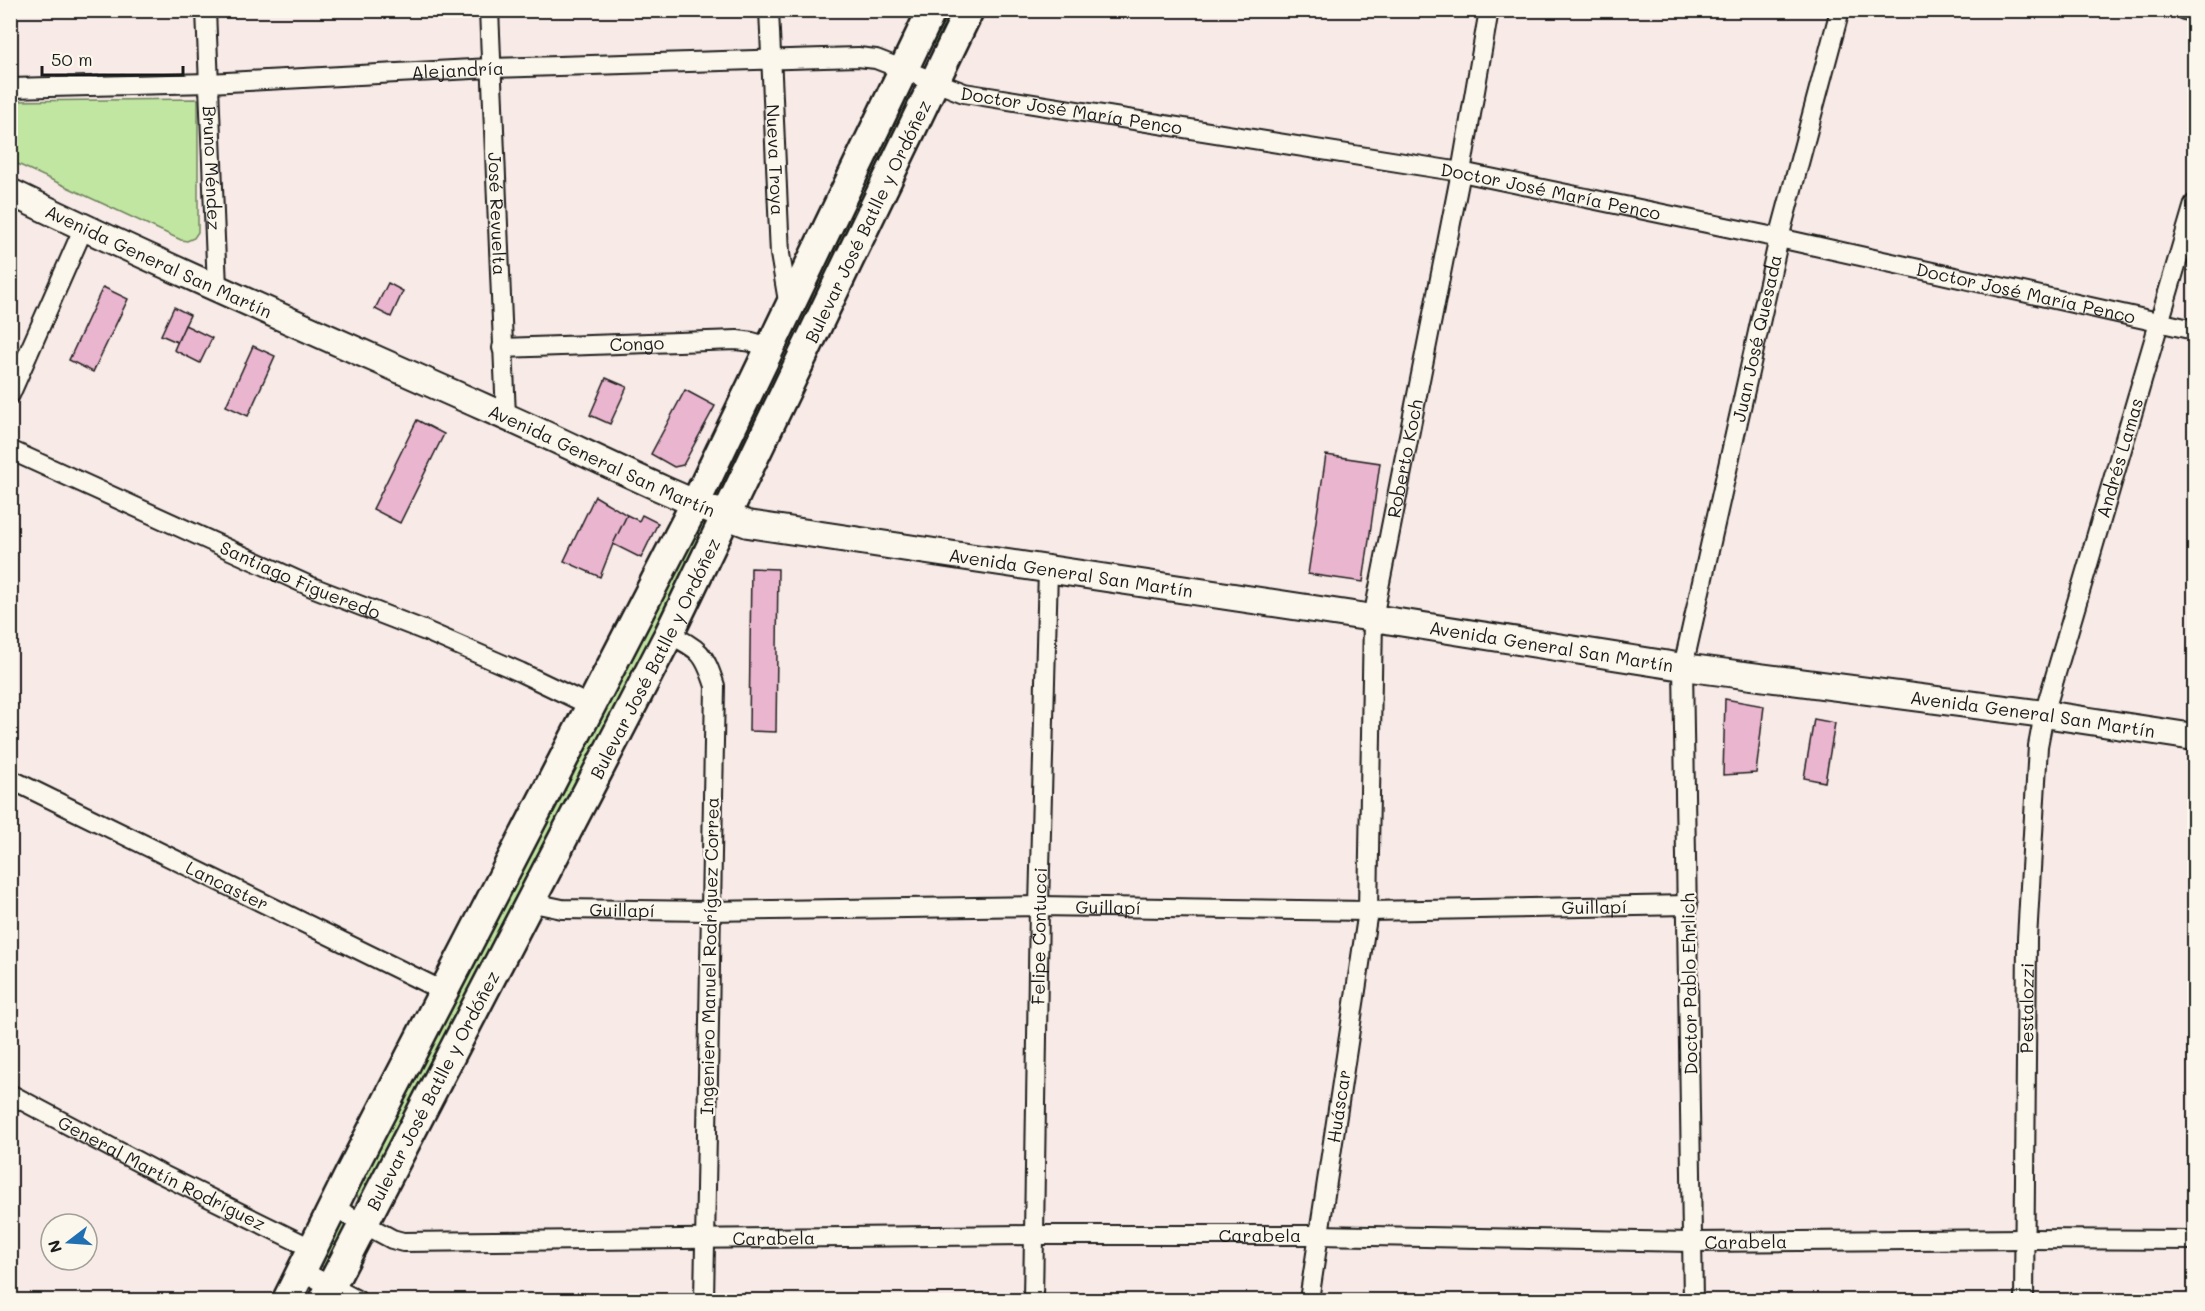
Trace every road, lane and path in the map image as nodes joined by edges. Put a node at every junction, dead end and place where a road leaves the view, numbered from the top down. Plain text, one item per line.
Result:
1 (206, 10) edge
2 (489, 10) edge
3 (769, 10) edge
4 (932, 10) edge
5 (969, 10) edge
6 (1489, 10) edge
7 (1840, 10) edge
8 (2184, 10) edge
9 (2194, 12) edge
10 (770, 58) junction
11 (491, 68) junction
12 (903, 70) junction
13 (935, 82) junction
14 (209, 83) junction
15 (10, 88) edge
16 (1461, 172) junction
17 (10, 192) edge
18 (2194, 204) edge
19 (84, 227) junction
20 (1779, 238) junction
21 (217, 288) junction
22 (789, 307) junction
23 (2160, 323) junction
24 (2194, 330) edge
25 (770, 347) junction
26 (502, 348) junction
27 (10, 395) edge
28 (506, 416) junction
29 (10, 450) edge
30 (694, 504) junction
31 (727, 516) junction
32 (1048, 570) junction
33 (1373, 618) junction
34 (669, 634) junction
35 (1683, 667) junction
36 (591, 706) junction
37 (2044, 714) junction
38 (2194, 737) edge
39 (10, 779) edge
40 (529, 902) junction
41 (1688, 905) junction
42 (1039, 906) junction
43 (709, 911) junction
44 (1368, 911) junction
45 (443, 992) junction
46 (10, 1094) edge
47 (334, 1208) junction
48 (363, 1223) junction
49 (1034, 1235) junction
50 (1317, 1235) junction
51 (705, 1238) junction
52 (2025, 1239) junction
53 (2194, 1240) edge
54 (1692, 1242) junction
55 (308, 1260) junction
56 (328, 1293) edge
57 (287, 1300) edge
58 (357, 1300) edge
59 (704, 1300) edge
60 (1033, 1300) edge
61 (1309, 1300) edge
62 (1693, 1300) edge
63 (2024, 1300) edge

1 - 14 street, Bruno Méndez
2 - 11 street, José Revuelta
3 - 10 street, Nueva Troya
4 - 12 main road, Bulevar José Batlle y Ordóñez
5 - 13 main road, Bulevar José Batlle y Ordóñez
6 - 16 street, Roberto Koch
7 - 20 street, Juan José Quesada
8 - 9 street
10 - 11 street, Alejandría
10 - 12 street, Alejandría
10 - 22 street, Nueva Troya
11 - 14 street, Alejandría
11 - 26 street, José Revuelta
12 - 13 street, Doctor José María Penco
12 - 22 main road, Bulevar José Batlle y Ordóñez
13 - 16 street, Doctor José María Penco
13 - 31 main road, Bulevar José Batlle y Ordóñez
14 - 15 street, Alejandría
14 - 21 street, Bruno Méndez
16 - 20 street, Doctor José María Penco
16 - 33 street, Roberto Koch
17 - 19 main road, Avenida General San Martín
18 - 23 street, Andrés Lamas
19 - 21 main road, Avenida General San Martín
19 - 27 street
20 - 23 street, Doctor José María Penco
20 - 35 street, Juan José Quesada
21 - 28 main road, Avenida General San Martín
22 - 25 main road, Bulevar José Batlle y Ordóñez
23 - 24 street, Doctor José María Penco
23 - 37 street, Andrés Lamas
25 - 26 street, Congo
25 - 30 main road, Bulevar José Batlle y Ordóñez
26 - 28 street, José Revuelta
28 - 30 main road, Avenida General San Martín
29 - 36 street, Santiago Figueredo
30 - 31 main road, Avenida General San Martín
30 - 36 main road, Bulevar José Batlle y Ordóñez
31 - 32 main road, Avenida General San Martín
31 - 34 main road, Bulevar José Batlle y Ordóñez
32 - 33 main road, Avenida General San Martín
32 - 42 street, Felipe Contucci
33 - 35 main road, Avenida General San Martín
33 - 44 street, Roberto Koch
34 - 40 main road, Bulevar José Batlle y Ordóñez
34 - 43 street, Ingeniero Manuel Rodríguez Correa
35 - 37 main road, Avenida General San Martín
35 - 41 street, Doctor Pablo Ehrlich
36 - 45 main road, Bulevar José Batlle y Ordóñez
37 - 38 main road, Avenida General San Martín
37 - 52 street, Pestalozzi
39 - 45 street, Lancaster
40 - 43 street, Guillapí
40 - 48 main road, Bulevar José Batlle y Ordóñez
41 - 44 street, Guillapí
41 - 54 street, Doctor Pablo Ehrlich
42 - 43 street, Guillapí
42 - 44 street, Guillapí
42 - 49 street, Felipe Contucci
43 - 51 street, Ingeniero Manuel Rodríguez Correa
44 - 50 street, Huáscar
45 - 47 main road, Bulevar José Batlle y Ordóñez
46 - 55 street, General Martín Rodríguez
47 - 48 street, Carabela
47 - 55 main road, Bulevar José Batlle y Ordóñez
48 - 51 street, Carabela
48 - 56 main road, Bulevar José Batlle y Ordóñez
49 - 50 street, Carabela
49 - 51 street, Carabela
49 - 60 street, Felipe Contucci
50 - 54 street, Carabela
50 - 61 street, Huáscar
51 - 59 street, Ingeniero Manuel Rodríguez Correa
52 - 53 street, Carabela
52 - 54 street, Carabela
52 - 63 street, Pestalozzi
54 - 62 street, Doctor Pablo Ehrlich
55 - 56 street, General Martín Rodríguez
55 - 57 main road, Bulevar José Batlle y Ordóñez
56 - 58 street, General Martín Rodríguez

